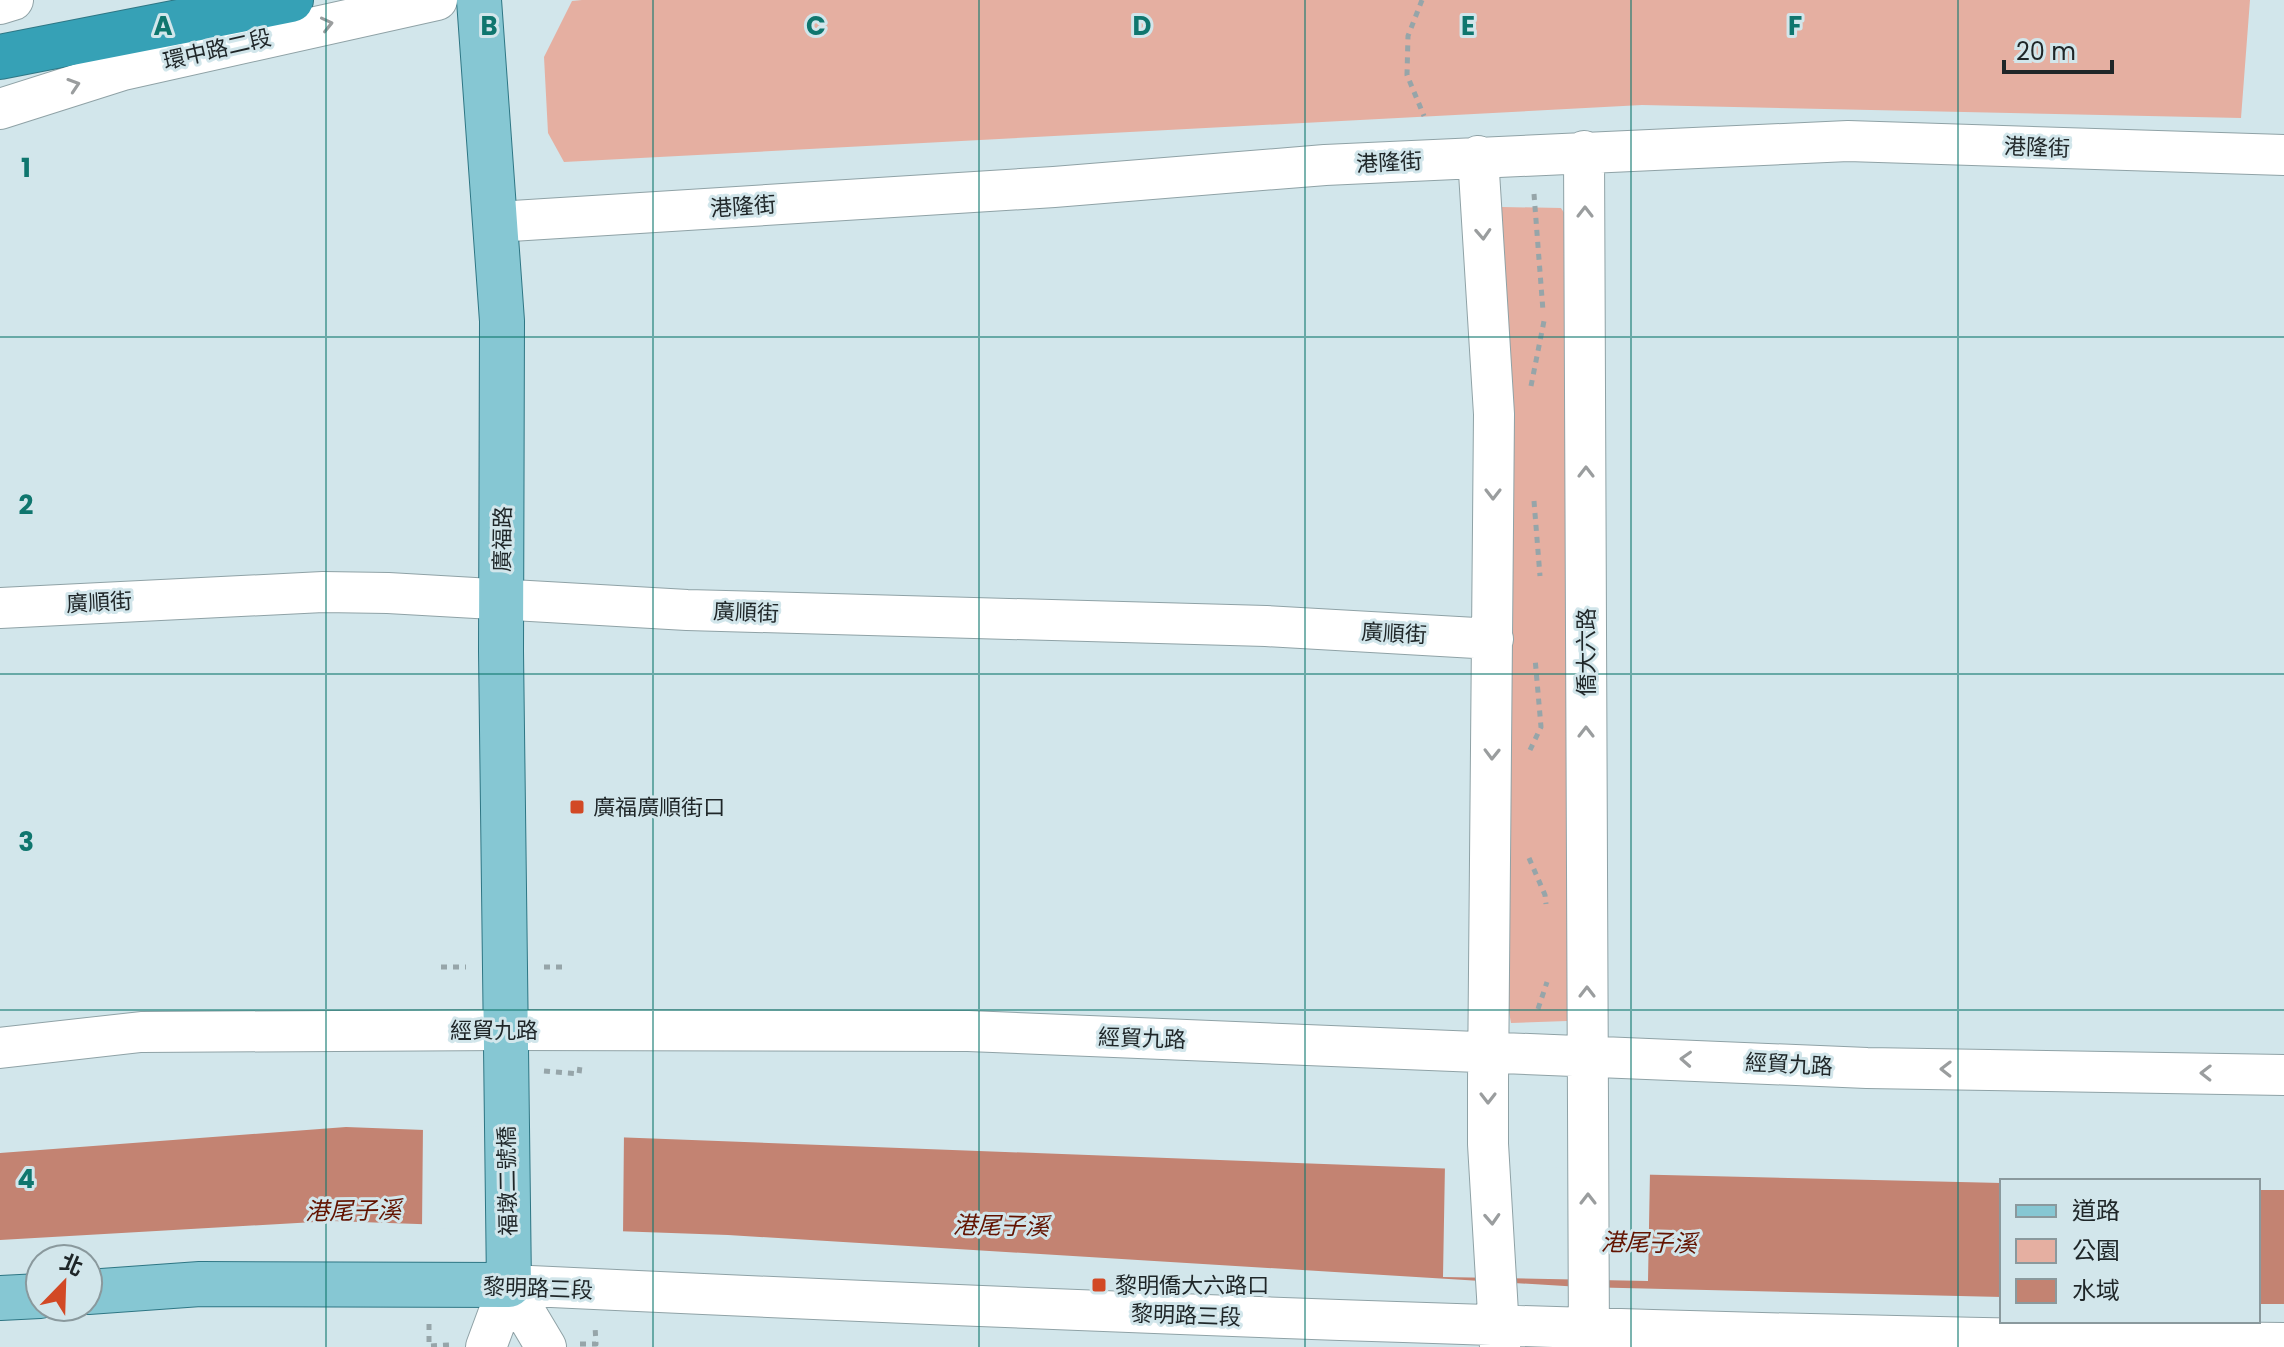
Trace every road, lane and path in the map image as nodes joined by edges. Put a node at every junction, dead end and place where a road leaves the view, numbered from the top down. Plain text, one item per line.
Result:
1 (13, 0) edge
2 (152, 0) edge
3 (291, 0) edge
4 (437, 0) edge
5 (479, 0) edge
6 (1422, 0) edge
7 (0, 4) edge
8 (0, 48) edge
9 (0, 57) edge
10 (0, 109) edge
11 (1424, 116) dead end
12 (1584, 151) junction
13 (2284, 155) edge
14 (1478, 156) junction
15 (1533, 190) dead end
16 (496, 222) junction
17 (1529, 392) dead end
18 (1533, 494) dead end
19 (1540, 576) dead end
20 (501, 598) junction
21 (0, 608) edge
22 (1493, 639) junction
23 (1535, 658) dead end
24 (1526, 762) dead end
25 (1526, 845) dead end
26 (1547, 909) dead end
27 (1550, 975) dead end
28 (1525, 1009) dead end
29 (1538, 1009) junction
30 (1550, 1009) dead end
31 (504, 1030) junction
32 (0, 1048) edge
33 (1488, 1051) junction
34 (1587, 1055) junction
35 (2284, 1075) edge
36 (505, 1079) joint
37 (508, 1284) junction
38 (104, 1291) edge
39 (24, 1297) edge
40 (0, 1298) edge
41 (1498, 1322) edge
42 (1588, 1325) edge
43 (2284, 1343) edge
44 (2086, 1344) edge
45 (486, 1347) edge
46 (546, 1347) edge

1 - 7 street
2 - 8 highway
3 - 9 highway
10 -> 4 street, 環中路二段
5 - 16 main road, 廣福路
6 - 11 path
12 - 13 street, 港隆街
12 - 14 street, 港隆街
34 -> 12 street, 僑大六路
14 - 16 street, 港隆街
14 -> 22 street
15 - 17 path
16 - 20 main road, 廣福路
18 - 19 path
20 - 21 street, 廣順街
20 - 22 street, 廣順街
20 - 31 main road, 廣福路
22 -> 33 street
23 - 24 path
25 - 26 path
27 - 29 path
28 - 29 path
29 - 30 path
31 - 32 street, 經貿九路
31 - 33 street, 經貿九路
31 - 36 main road, 廣福路
33 - 34 street, 經貿九路
33 -> 41 street
35 -> 34 street, 經貿九路
42 -> 34 street, 僑大六路
36 - 37 main road, 福墩二號橋
37 - 38 main road, 黎明路三段
37 - 41 street, 黎明路三段
37 - 45 street
37 - 46 street
39 - 40 main road
41 - 42 street, 黎明路三段
42 - 44 street, 黎明路三段
43 - 44 street, 黎明路三段

